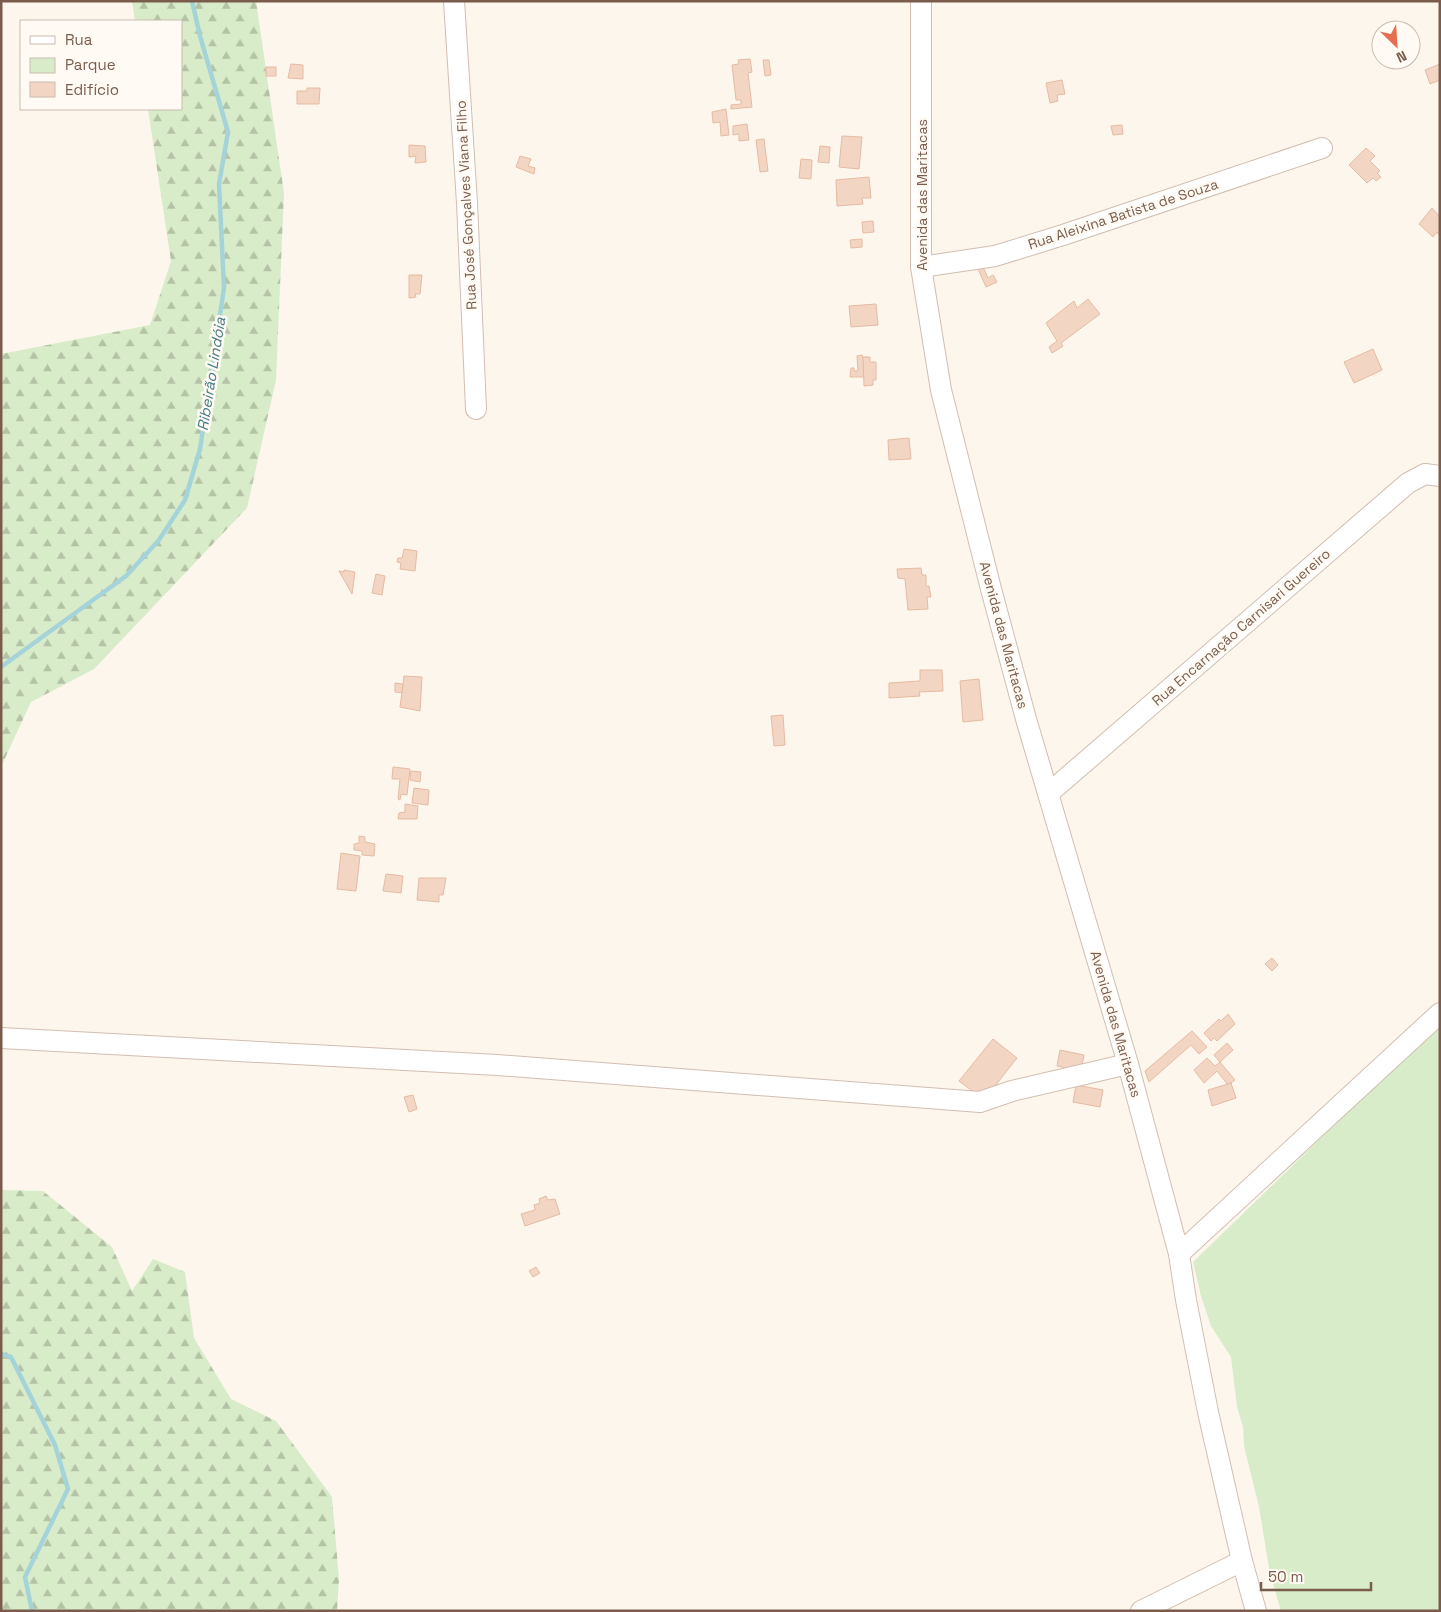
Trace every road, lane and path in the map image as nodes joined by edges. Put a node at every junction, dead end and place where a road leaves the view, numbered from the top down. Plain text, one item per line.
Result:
1 (454, 1) edge
2 (921, 1) edge
3 (1322, 148) dead end
4 (921, 267) junction
5 (476, 409) dead end
6 (1440, 476) edge
7 (1049, 793) junction
8 (1440, 1014) edge
9 (1, 1038) edge
10 (1128, 1064) junction
11 (1179, 1254) junction
12 (1242, 1561) junction
13 (1141, 1611) edge
14 (1256, 1611) edge

1 - 5 street, Rua José Gonçalves Viana Filho
2 - 4 street, Avenida das Maritacas
3 - 4 street, Rua Aleixina Batista de Souza
4 - 7 street, Avenida das Maritacas
6 - 7 street, Rua Encarnação Carnisari Guereiro
7 - 10 street, Avenida das Maritacas
8 - 11 street
9 - 10 street
10 - 11 street, Avenida das Maritacas
11 - 12 street, Avenida das Maritacas
12 - 13 street
12 - 14 street, Avenida das Maritacas

